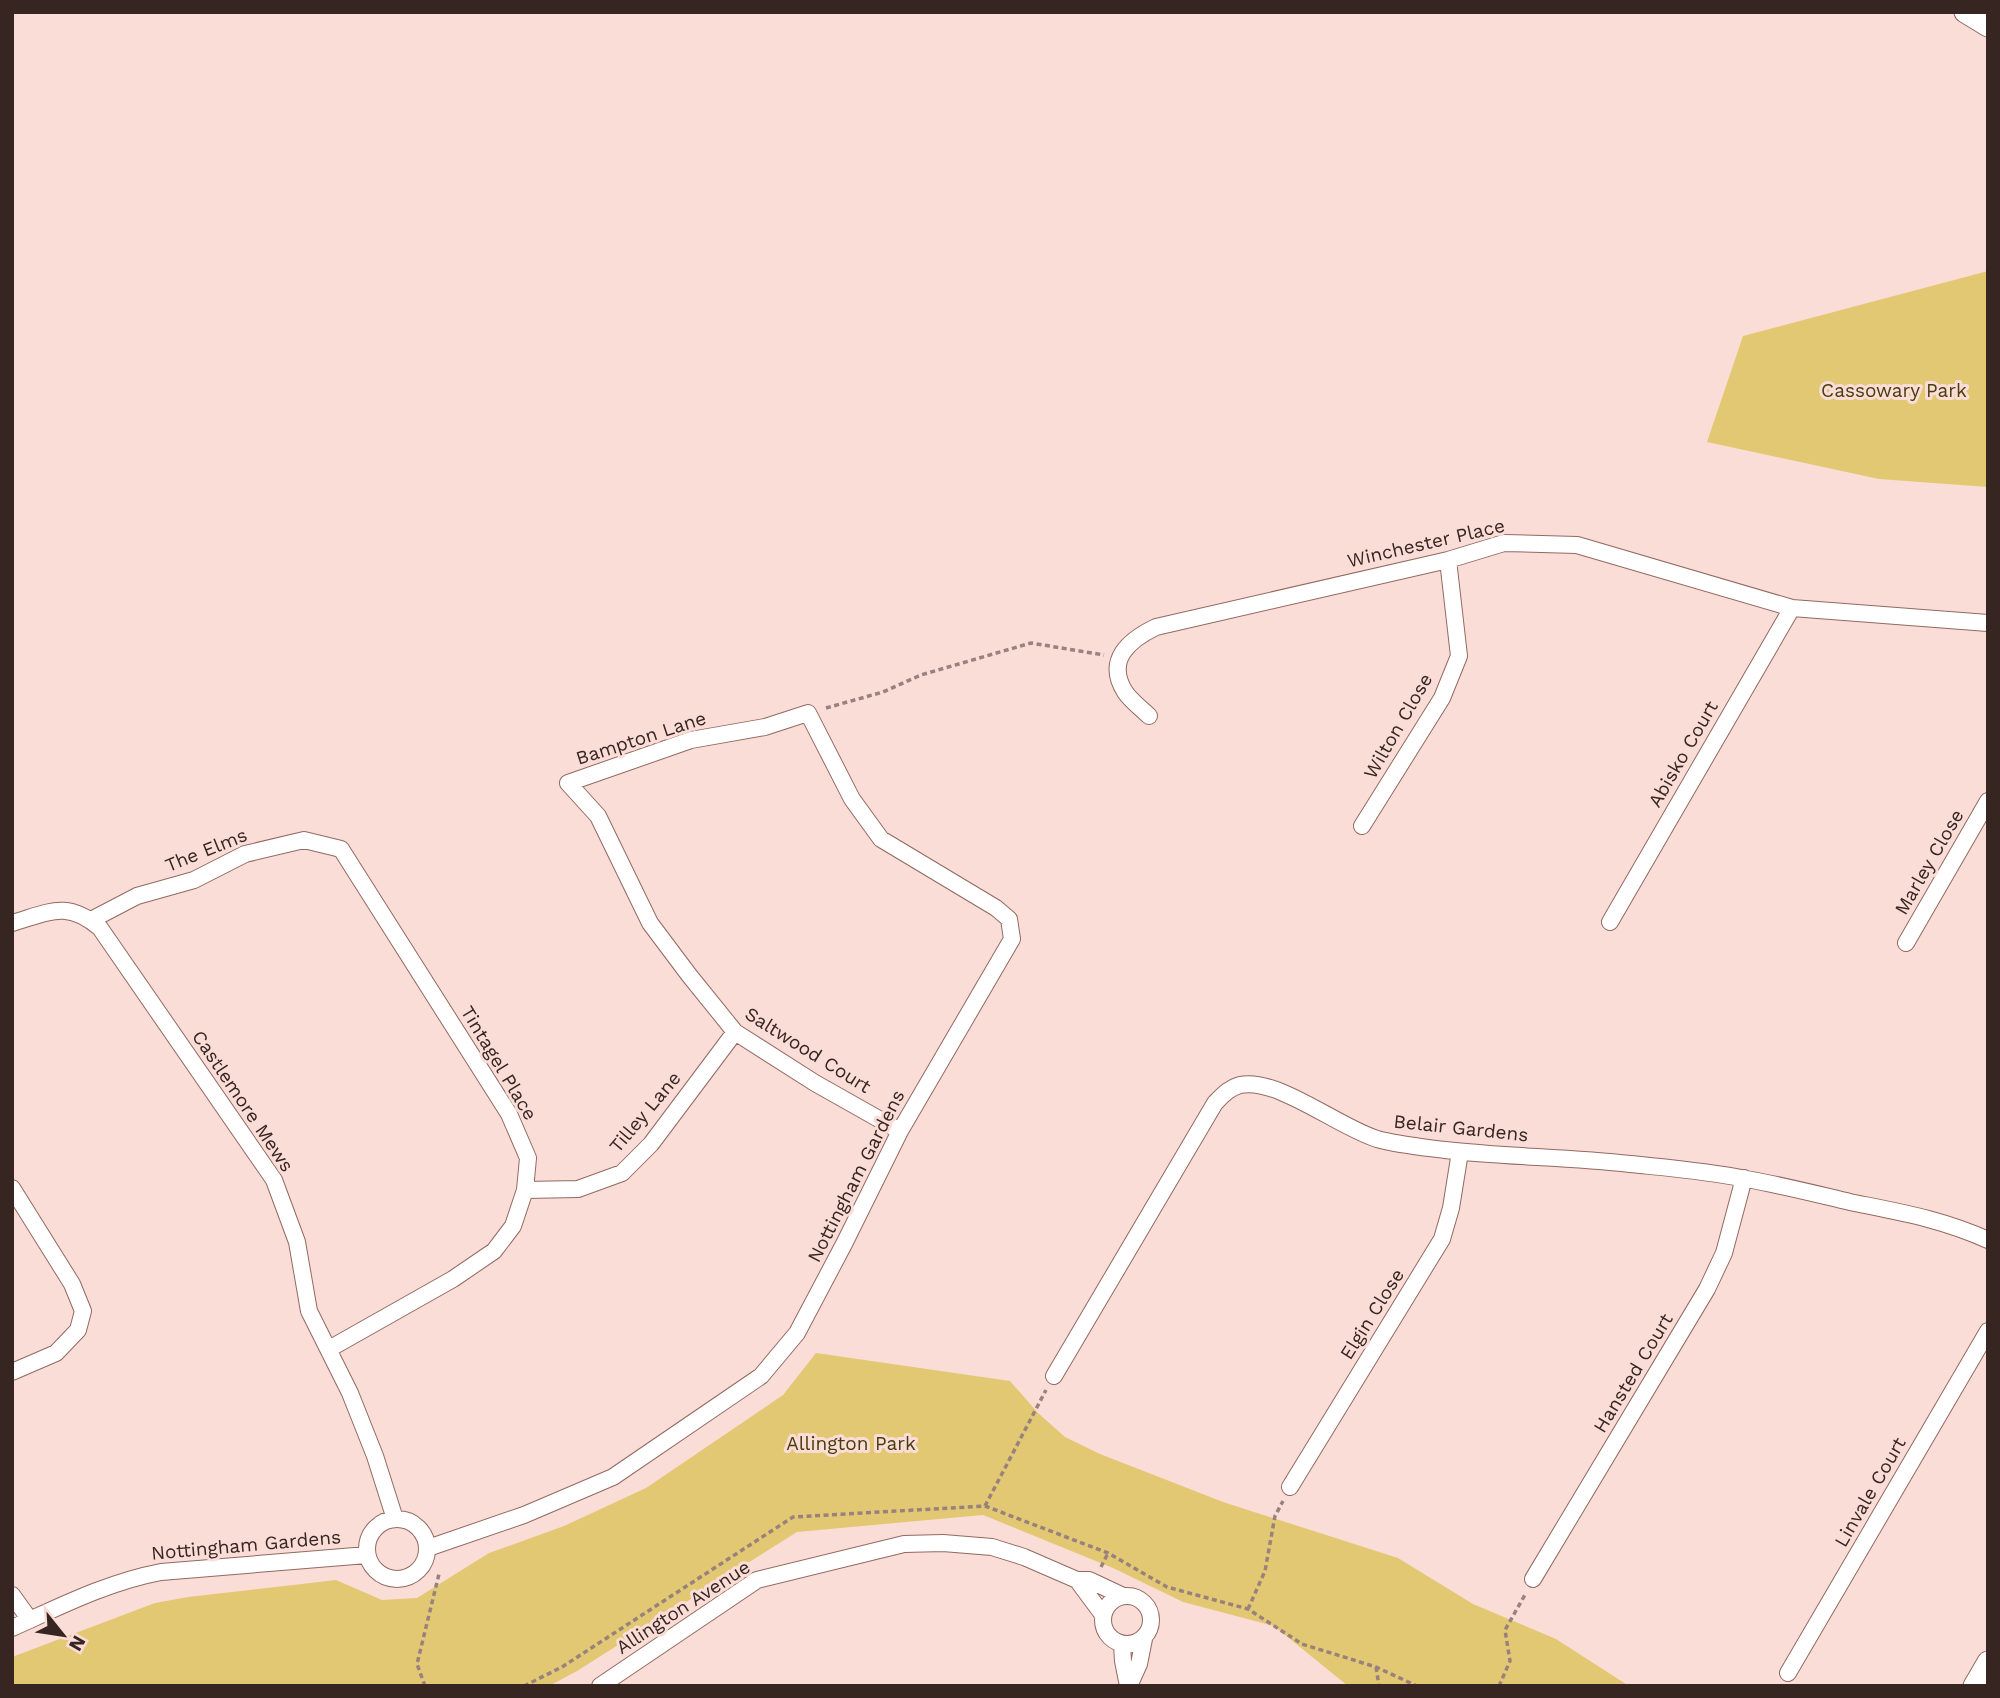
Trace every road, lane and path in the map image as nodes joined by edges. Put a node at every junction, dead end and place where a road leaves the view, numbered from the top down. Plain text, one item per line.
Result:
1 (1965, 12) edge
2 (1988, 26) edge
3 (1448, 560) junction
4 (1792, 608) junction
5 (1988, 623) edge
6 (1120, 657) junction
7 (808, 713) junction
8 (1149, 716) dead end
9 (568, 783) joint
10 (1988, 801) edge
11 (1363, 826) dead end
12 (341, 849) joint
13 (91, 920) junction
14 (1610, 922) dead end
15 (12, 923) edge
16 (1906, 943) dead end
17 (735, 1032) junction
18 (900, 1131) junction
19 (1460, 1152) junction
20 (1744, 1178) junction
21 (12, 1188) edge
22 (525, 1189) junction
23 (1988, 1240) edge
24 (1988, 1331) edge
25 (329, 1349) junction
26 (12, 1371) edge
27 (1054, 1376) joint
28 (1290, 1487) joint
29 (985, 1506) junction
30 (395, 1519) junction
31 (428, 1548) junction
32 (368, 1555) junction
33 (439, 1574) dead end
34 (1534, 1578) joint
35 (1077, 1580) junction
36 (12, 1595) edge
37 (1123, 1596) junction
38 (1248, 1609) junction
39 (1104, 1615) junction
40 (30, 1620) junction
41 (12, 1628) edge
42 (1144, 1639) junction
43 (1122, 1644) junction
44 (1988, 1662) edge
45 (1376, 1667) junction
46 (1788, 1673) dead end
47 (425, 1686) edge
48 (524, 1686) edge
49 (600, 1686) edge
50 (1128, 1686) edge
51 (1379, 1686) edge
52 (1417, 1686) edge
53 (1499, 1686) edge
54 (1974, 1686) edge

1 - 2 street
3 - 4 street, Winchester Place
3 - 6 street, Winchester Place
3 - 11 street, Wilton Close
4 - 5 street, Winchester Place
4 - 14 street, Abisko Court
6 - 7 path
6 - 8 street
7 - 9 street, Bampton Lane
7 - 18 street, Nottingham Gardens
9 - 17 street, Saltwood Court
10 - 16 street, Marley Close
12 - 13 street, The Elms
12 - 22 street, Tintagel Place
13 - 15 street
13 - 25 street, Castlemore Mews
17 - 18 street, Saltwood Court
17 - 22 street, Tilley Lane
18 - 31 street, Nottingham Gardens
19 - 20 street, Belair Gardens
19 - 27 street, Belair Gardens
19 - 28 street, Elgin Close
20 - 23 street, Belair Gardens
20 - 34 street, Hansted Court
21 - 26 street
22 - 25 street, Tintagel Place
24 - 46 street, Linvale Court
25 - 30 street, Castlemore Mews
27 - 29 path
28 - 38 path
29 - 38 path
29 - 48 path
30 - 31 street
30 - 32 street
31 - 32 street
32 - 40 street, Nottingham Gardens
33 - 47 path
34 - 53 path
35 - 37 street, Allington Avenue
35 - 39 street, Allington Avenue
35 - 49 street, Allington Avenue
36 - 40 street
37 - 39 street
37 - 42 street
38 - 45 path
39 - 43 street
40 - 41 street, Nottingham Gardens
42 - 43 street
42 - 50 street
43 - 50 street
44 - 54 street
45 - 51 path
45 - 52 path

